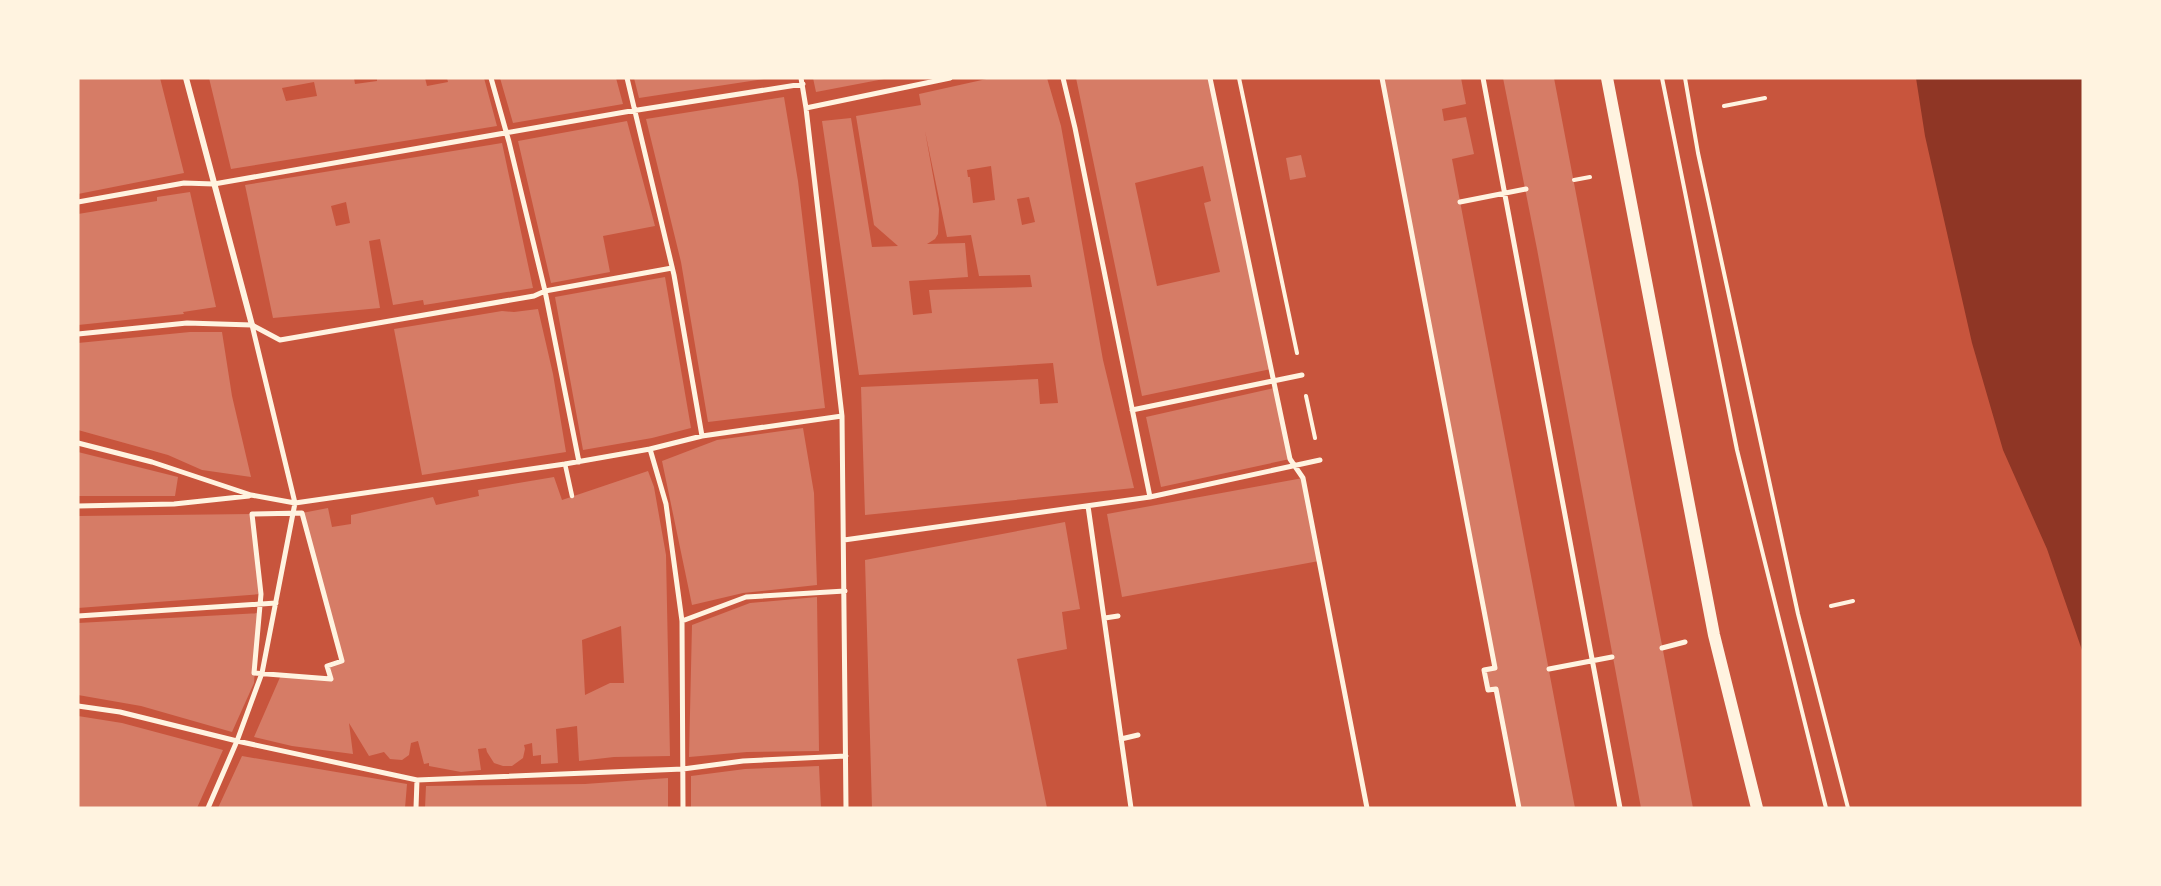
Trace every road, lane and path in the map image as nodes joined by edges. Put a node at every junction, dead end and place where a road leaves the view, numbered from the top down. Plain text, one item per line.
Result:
1 (186, 78) edge
2 (491, 78) edge
3 (627, 78) edge
4 (950, 78) edge
5 (1063, 78) edge
6 (1210, 78) edge
7 (1382, 78) edge
8 (1484, 78) edge
9 (1607, 78) edge
10 (1662, 78) edge
11 (1685, 78) edge
12 (802, 81) edge
13 (1765, 98) dead end
14 (1724, 106) dead end
15 (806, 108) junction
16 (636, 110) junction
17 (506, 133) junction
18 (1590, 177) dead end
19 (1574, 180) dead end
20 (214, 184) junction
21 (1526, 189) dead end
22 (1505, 194) junction
23 (78, 202) edge
24 (1460, 202) dead end
25 (672, 268) junction
26 (545, 291) junction
27 (252, 325) junction
28 (78, 334) edge
29 (1302, 375) dead end
30 (1273, 381) junction
31 (1132, 410) junction
32 (842, 416) junction
33 (702, 436) junction
34 (78, 442) edge
35 (650, 449) junction
36 (1320, 460) dead end
37 (579, 462) junction
38 (565, 464) junction
39 (1294, 466) junction
40 (251, 495) junction
41 (572, 496) dead end
42 (1150, 497) junction
43 (295, 503) junction
44 (78, 506) edge
45 (1088, 506) junction
46 (293, 513) junction
47 (844, 540) junction
48 (845, 591) junction
49 (1853, 601) dead end
50 (260, 603) junction
51 (276, 603) junction
52 (1831, 606) dead end
53 (78, 616) edge
54 (1118, 616) dead end
55 (1105, 618) junction
56 (682, 621) junction
57 (1685, 642) dead end
58 (1662, 648) dead end
59 (1612, 657) dead end
60 (1592, 661) junction
61 (1549, 669) dead end
62 (262, 673) junction
63 (78, 706) edge
64 (1138, 735) dead end
65 (1121, 739) junction
66 (237, 741) junction
67 (846, 756) junction
68 (683, 769) junction
69 (417, 780) junction
70 (208, 808) edge
71 (416, 808) edge
72 (683, 808) edge
73 (846, 808) edge
74 (1131, 808) edge
75 (1367, 808) edge
76 (1519, 808) edge
77 (1620, 808) edge
78 (1757, 808) edge
79 (1826, 808) edge
80 (1848, 808) edge

1 - 20 street
2 - 17 street
3 - 16 street
4 - 15 street
5 - 31 street
6 - 30 street
7 - 76 street
8 - 22 street
9 - 78 main road
10 - 79 path
11 - 80 path
12 - 15 street
12 - 16 street
13 - 14 path
15 - 32 street
16 - 17 street
16 - 25 street
17 - 20 street
17 - 26 street
18 - 19 path
20 - 23 street
20 - 27 street
21 - 22 street
22 - 24 street
22 - 60 street
25 - 26 street
25 - 33 street
26 - 27 street
26 - 37 street
27 - 28 street
27 - 43 street
29 - 30 street
30 - 31 street
30 - 39 street
31 - 42 street
32 - 33 street
32 - 47 street
33 - 35 street
34 - 40 street
35 - 37 street
35 - 56 street
36 - 39 street
37 - 38 street
38 - 41 lane
38 - 43 street
39 - 42 street
39 - 75 street
40 - 43 street
40 - 44 street
42 - 45 street
43 - 46 street
45 - 47 street
45 - 55 street
46 - 50 street
46 - 51 street
46 - 62 street
47 - 48 street
48 - 56 street
48 - 67 street
49 - 52 path
50 - 51 street
50 - 53 street
50 - 62 street
51 - 62 street
54 - 55 street
55 - 65 street
56 - 68 street
57 - 58 street
59 - 60 street
60 - 61 street
60 - 77 street
62 - 66 street
63 - 66 street
64 - 65 street
65 - 74 street
66 - 69 street
66 - 70 street
67 - 68 street
67 - 73 street
68 - 69 street
68 - 72 street
69 - 71 street

